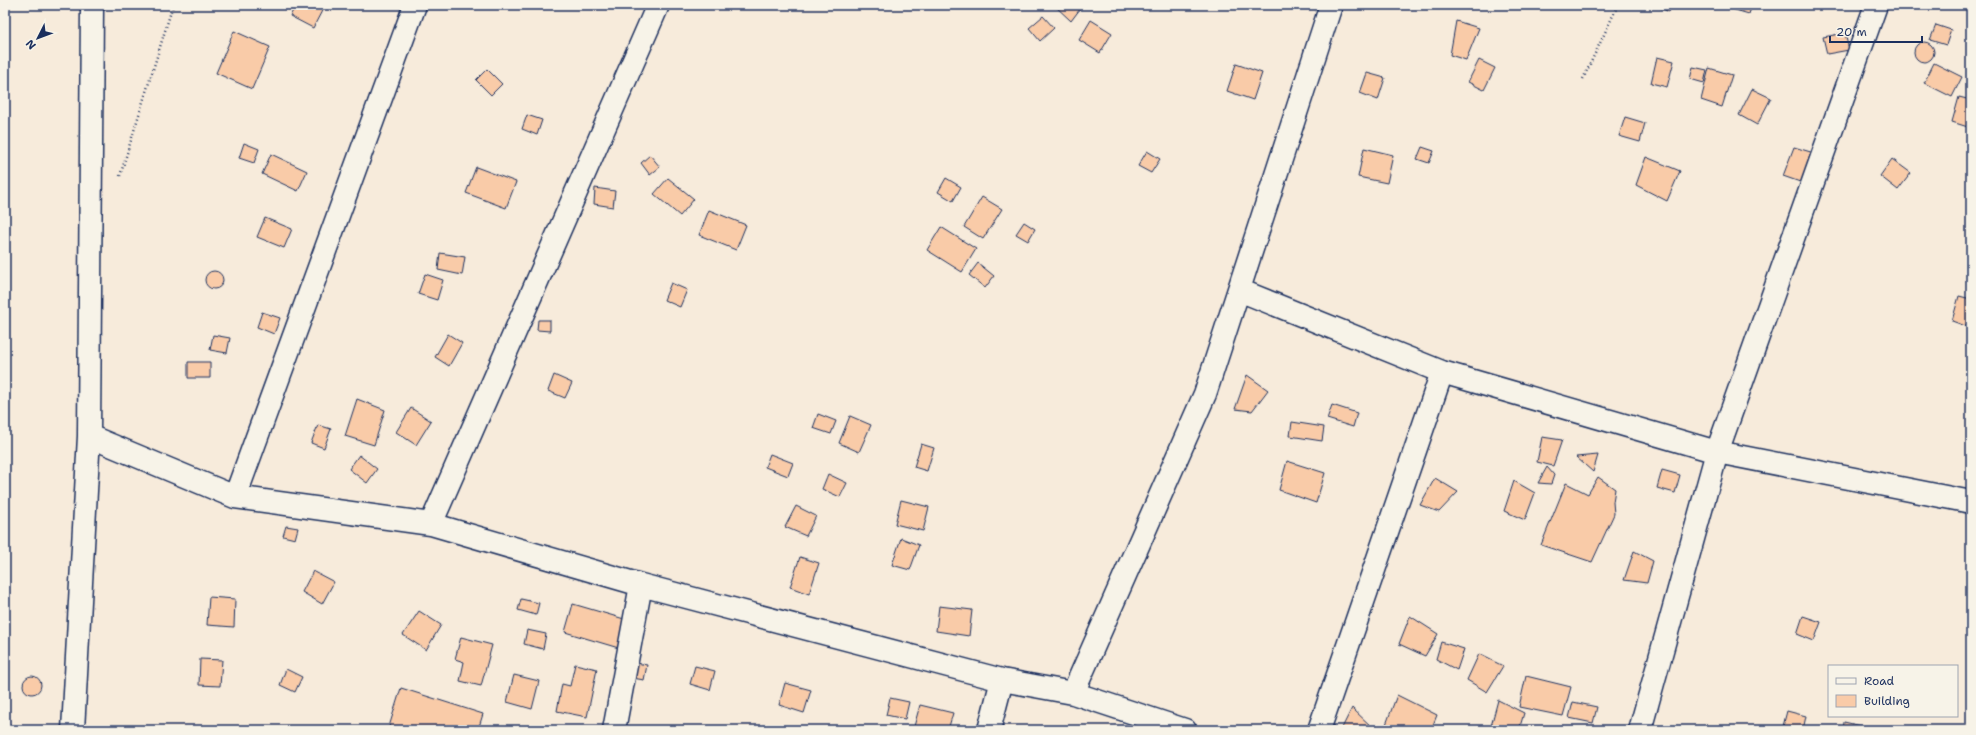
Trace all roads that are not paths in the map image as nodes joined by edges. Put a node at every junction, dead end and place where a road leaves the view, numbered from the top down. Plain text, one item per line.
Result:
1 (92, 5) edge
2 (415, 5) edge
3 (658, 5) edge
4 (1331, 5) edge
5 (1876, 5) edge
6 (1239, 290) junction
7 (1442, 372) junction
8 (89, 436) junction
9 (1717, 452) junction
10 (235, 497) junction
11 (1971, 502) edge
12 (431, 524) junction
13 (641, 585) junction
14 (1002, 680) junction
15 (1073, 693) junction
16 (73, 730) edge
17 (614, 730) edge
18 (989, 730) edge
19 (1185, 730) edge
20 (1318, 730) edge
21 (1640, 730) edge

1 - 8 street
2 - 10 street
3 - 12 street
4 - 6 street
5 - 9 street
6 - 7 street
6 - 15 street
7 - 9 street
7 - 20 street
8 - 10 street
8 - 16 street
9 - 11 street
9 - 21 street
10 - 12 street
12 - 13 street
13 - 14 street
13 - 17 street
14 - 15 street
14 - 18 street
15 - 19 street

